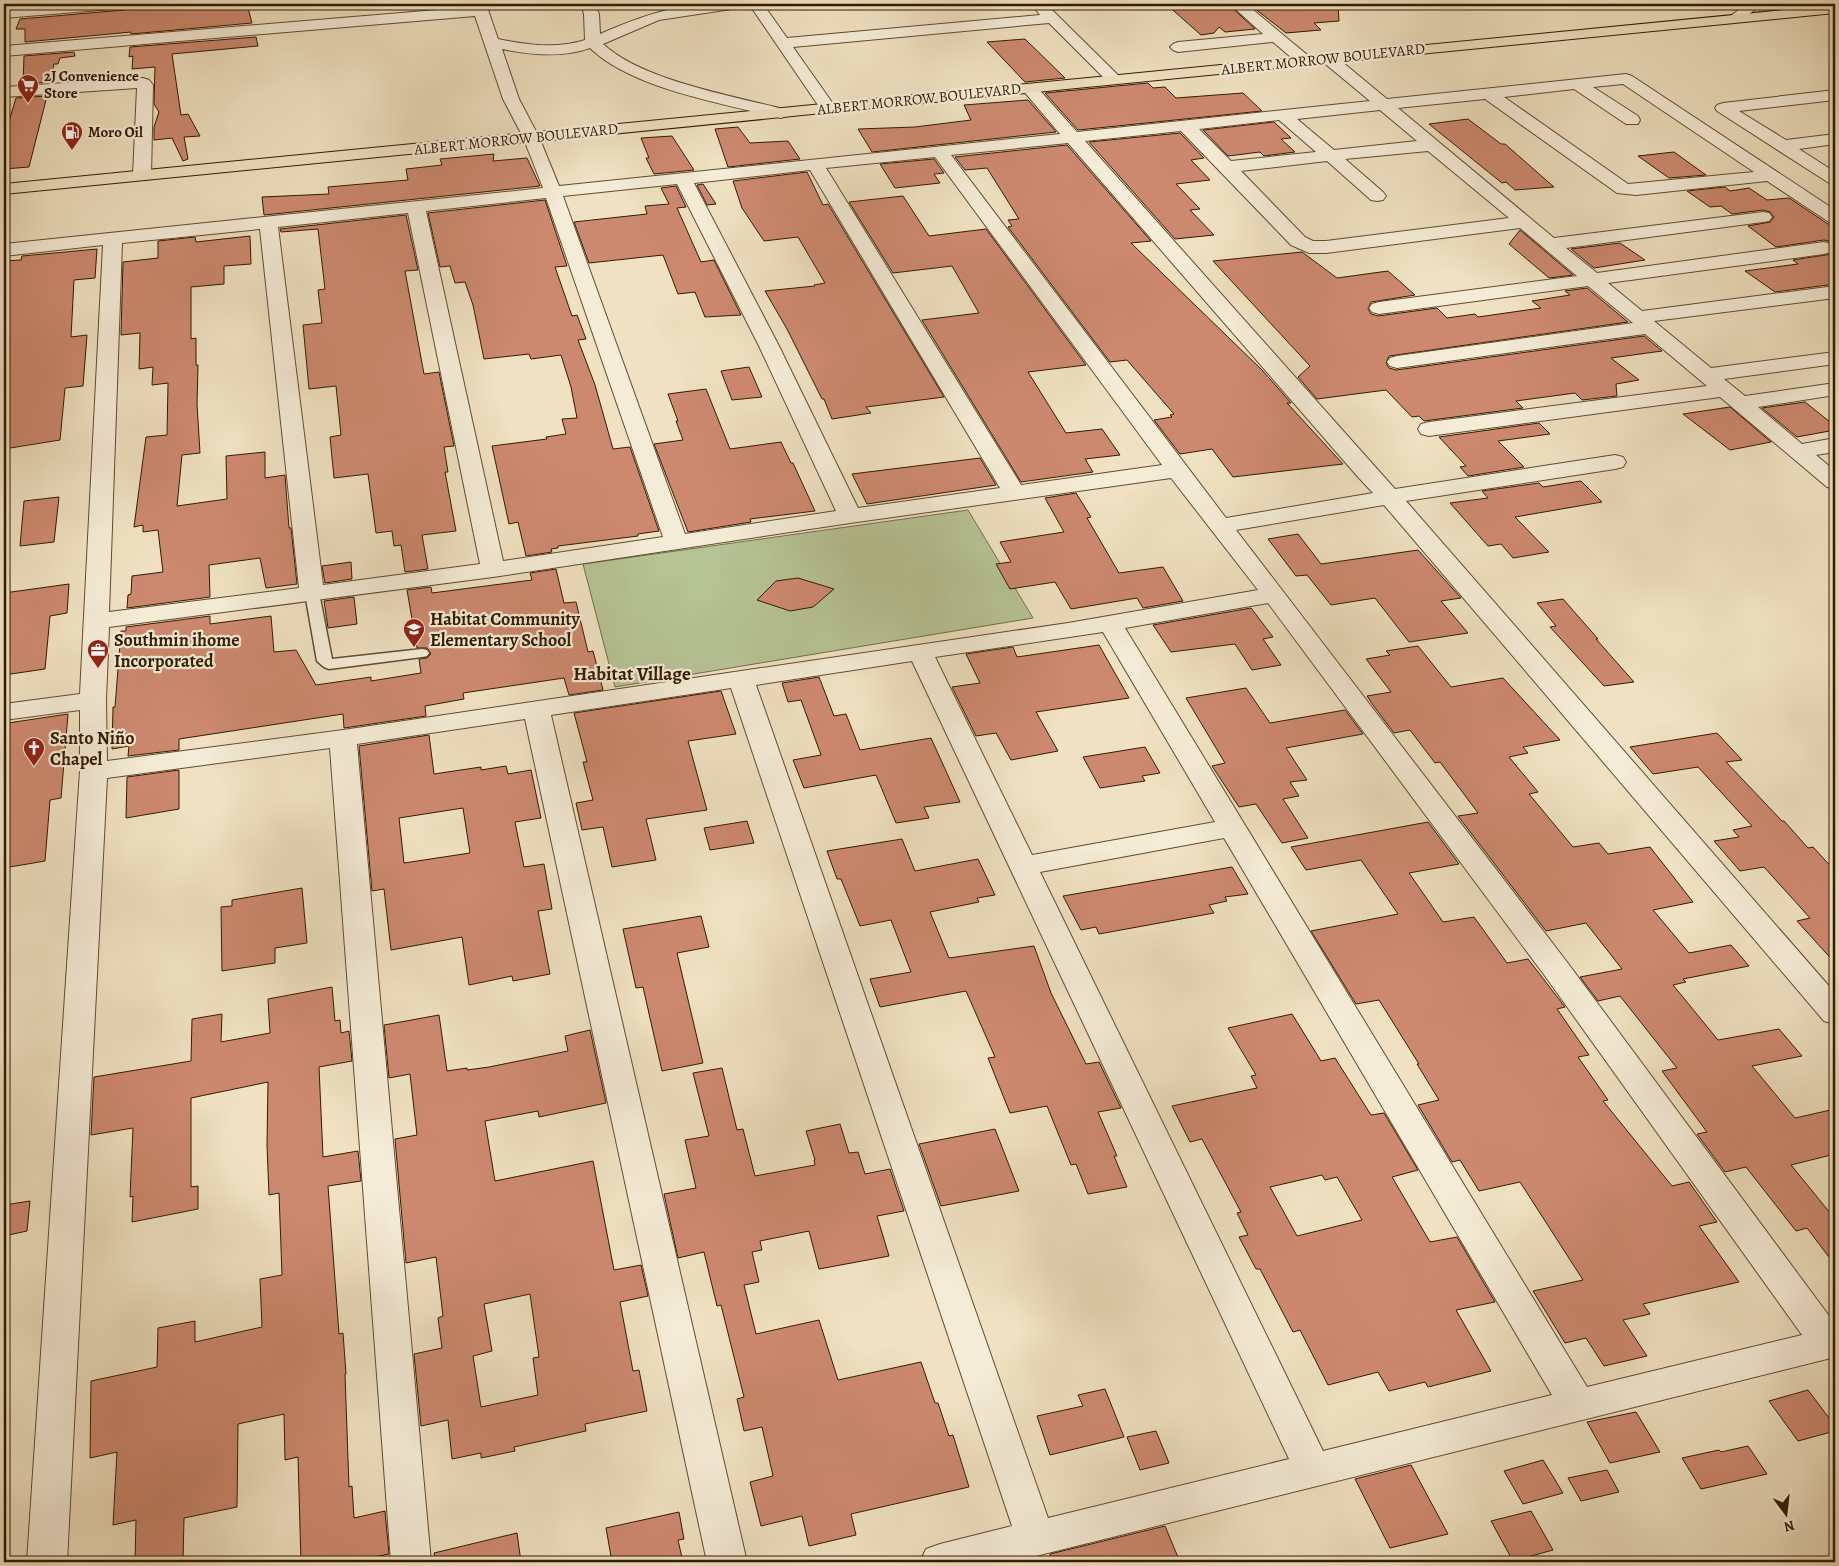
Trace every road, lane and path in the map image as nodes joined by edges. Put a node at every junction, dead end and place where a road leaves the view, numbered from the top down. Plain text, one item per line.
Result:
1 (124, 4) edge
2 (588, 4) edge
3 (738, 4) edge
4 (756, 4) edge
5 (1038, 4) edge
6 (1237, 4) edge
7 (1755, 4) edge
8 (480, 7) edge
9 (1835, 9) edge
10 (4, 14) edge
11 (1053, 18) junction
12 (1734, 19) junction
13 (1276, 37) junction
14 (492, 42) junction
15 (593, 42) junction
16 (784, 43) junction
17 (1178, 47) dead end
18 (4, 51) edge
19 (1328, 59) junction
20 (1305, 61) junction
21 (1115, 80) junction
22 (1577, 84) junction
23 (1029, 88) junction
24 (4, 92) edge
25 (1488, 93) junction
26 (1835, 95) edge
27 (1383, 104) junction
28 (828, 108) junction
29 (781, 113) junction
30 (1283, 115) junction
31 (1632, 120) dead end
32 (1186, 125) junction
33 (531, 137) junction
34 (1072, 137) junction
35 (1835, 139) edge
36 (1432, 145) junction
37 (1783, 146) junction
38 (939, 151) junction
39 (1329, 156) junction
40 (815, 164) junction
41 (1226, 167) junction
42 (142, 175) junction
43 (1771, 175) junction
44 (683, 178) junction
45 (1835, 179) edge
46 (4, 189) edge
47 (553, 192) junction
48 (1377, 196) dead end
49 (416, 207) junction
50 (1763, 217) dead end
51 (1835, 218) edge
52 (268, 222) junction
53 (1524, 222) junction
54 (113, 239) junction
55 (1550, 244) junction
56 (1824, 248) dead end
57 (4, 250) edge
58 (1591, 278) junction
59 (1835, 292) edge
60 (1379, 308) dead end
61 (1644, 322) junction
62 (1835, 358) edge
63 (1397, 362) dead end
64 (1707, 375) junction
65 (1835, 389) edge
66 (1733, 396) junction
67 (1429, 428) dead end
68 (1835, 445) edge
69 (1798, 451) junction
70 (1615, 462) dead end
71 (1177, 470) junction
72 (1835, 482) edge
73 (1014, 492) junction
74 (1390, 497) junction
75 (850, 516) junction
76 (1221, 526) junction
77 (677, 543) junction
78 (493, 570) junction
79 (312, 593) junction
80 (1274, 595) junction
81 (97, 621) junction
82 (1110, 623) junction
83 (920, 652) junction
84 (422, 653) dead end
85 (741, 679) junction
86 (93, 700) junction
87 (536, 708) junction
88 (4, 712) edge
89 (343, 738) junction
90 (94, 770) junction
91 (1233, 828) junction
92 (1023, 866) junction
93 (1835, 1013) edge
94 (1832, 1343) edge
95 (1578, 1404) junction
96 (1313, 1470) junction
97 (1036, 1539) junction
98 (47, 1562) edge
99 (411, 1562) edge
100 (727, 1562) edge
101 (940, 1562) edge

1 - 10 street
2 - 15 street
3 - 15 street
4 - 16 street
5 - 11 street
6 - 13 street
7 - 12 street
8 - 14 street
8 - 18 street
9 - 12 highway, ALBERT MORROW BOULEVARD
11 - 16 street
11 - 21 street
12 - 19 highway, ALBERT MORROW BOULEVARD
13 - 17 street
13 - 20 street
14 - 15 street
14 - 33 street
15 - 29 street
16 - 28 street
19 - 20 highway, ALBERT MORROW BOULEVARD
19 - 27 street
20 - 21 highway, ALBERT MORROW BOULEVARD
21 - 23 highway, ALBERT MORROW BOULEVARD
22 - 25 street
22 - 31 street
22 - 43 street
23 - 28 highway, ALBERT MORROW BOULEVARD
23 - 34 street
24 - 42 street
25 - 27 street
25 - 43 street
26 - 37 street
27 - 30 street
27 - 36 street
28 - 29 highway, ALBERT MORROW BOULEVARD
29 - 33 highway, ALBERT MORROW BOULEVARD
30 - 32 street
30 - 39 street
32 - 34 street
32 - 41 street
33 - 42 highway, ALBERT MORROW BOULEVARD
33 - 47 street
34 - 38 street
34 - 74 street
35 - 37 street
36 - 39 street
36 - 53 street
37 - 45 street
38 - 40 street
38 - 71 street
39 - 41 street
39 - 48 street
40 - 44 street
40 - 73 street
41 - 53 street
42 - 46 highway, ALBERT MORROW BOULEVARD
43 - 51 street
44 - 47 street
44 - 75 street
47 - 49 street
47 - 77 street
49 - 52 street
49 - 78 street
50 - 55 street
52 - 54 street
52 - 79 street
53 - 55 street
54 - 57 street
54 - 81 street
55 - 58 street
56 - 58 street
58 - 60 street
58 - 61 street
59 - 61 street
61 - 63 street
61 - 64 street
62 - 64 street
64 - 66 street
65 - 66 street
66 - 67 street
66 - 69 street
68 - 69 street
69 - 72 street
70 - 74 street
71 - 73 street
71 - 76 street
73 - 75 street
74 - 76 street
74 - 93 street
75 - 77 street
76 - 80 street
77 - 78 street
78 - 79 street
79 - 81 street
79 - 84 lane
80 - 82 street
80 - 94 street
81 - 86 street
82 - 83 street
82 - 91 street
83 - 85 street
83 - 92 street
85 - 87 street
85 - 97 street
86 - 88 street
86 - 90 street
87 - 89 street
87 - 100 street
89 - 90 street
89 - 99 street
90 - 98 street
91 - 92 street
91 - 95 street
92 - 96 street
94 - 95 street
95 - 96 street
96 - 97 street
97 - 101 street

